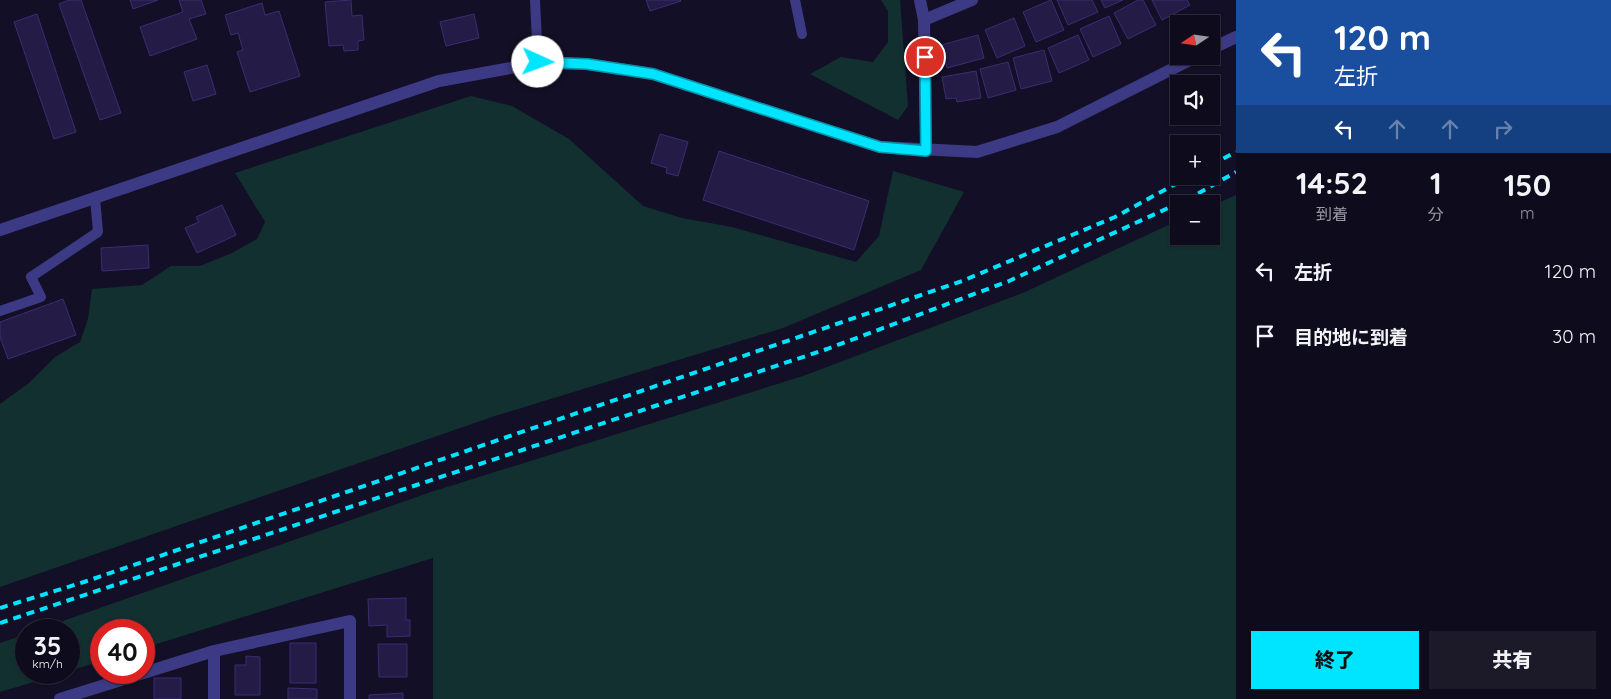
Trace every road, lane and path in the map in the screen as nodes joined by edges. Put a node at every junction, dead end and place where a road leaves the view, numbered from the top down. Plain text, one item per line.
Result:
1 (535, 0) edge
2 (795, 0) edge
3 (920, 0) edge
4 (972, 0) edge
5 (924, 20) junction
6 (802, 34) dead end
7 (1236, 37) edge
8 (1220, 45) edge
9 (538, 62) junction
10 (1180, 65) edge
11 (926, 151) junction
12 (95, 198) junction
13 (0, 230) edge
14 (0, 311) edge
15 (214, 651) junction
16 (74, 697) edge
17 (60, 699) edge
18 (214, 699) edge
19 (350, 699) edge

1 - 9 lane
2 - 6 lane
3 - 5 street
4 - 5 street
5 - 11 street
7 - 8 street
9 - 11 street
9 - 12 street
10 - 11 street
12 - 13 street
12 - 14 lane
15 - 16 street
15 - 18 street
15 - 19 street
16 - 17 street

